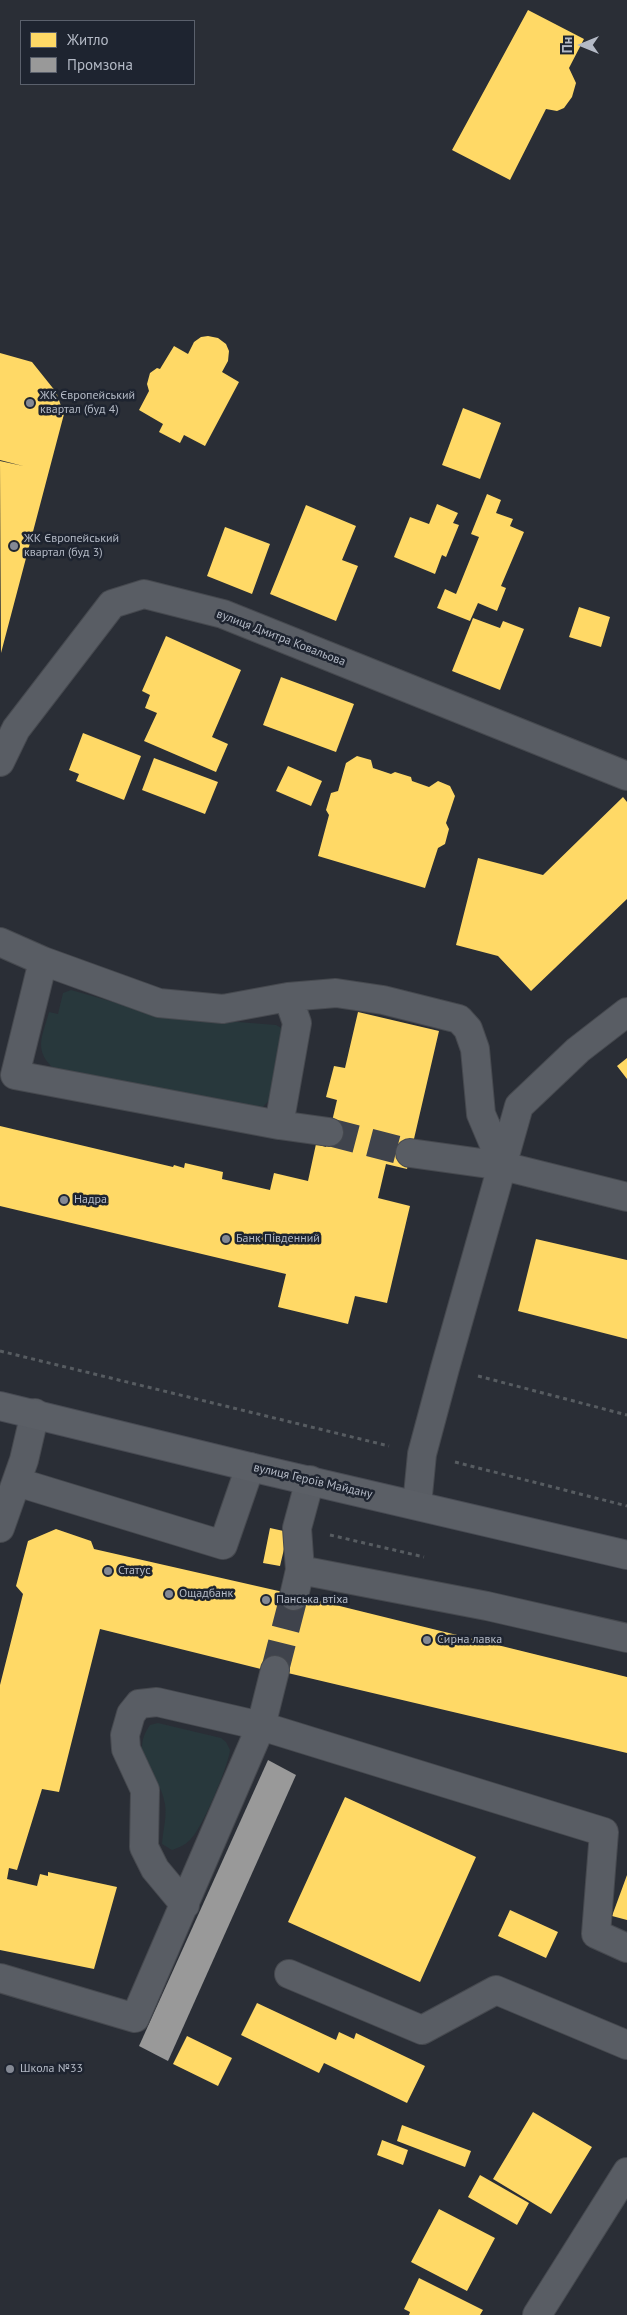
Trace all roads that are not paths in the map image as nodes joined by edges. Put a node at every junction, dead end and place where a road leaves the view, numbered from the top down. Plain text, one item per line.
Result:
1 (0, 762) edge
2 (627, 776) edge
3 (0, 942) edge
4 (43, 961) junction
5 (288, 997) junction
6 (627, 1012) edge
7 (279, 1125) junction
8 (329, 1132) tunnel mouth
9 (410, 1153) tunnel mouth
10 (503, 1166) junction
11 (627, 1197) edge
12 (0, 1406) edge
13 (34, 1413) junction
14 (250, 1467) junction
15 (310, 1480) junction
16 (17, 1482) junction
17 (417, 1505) junction
18 (0, 1528) edge
19 (627, 1555) edge
20 (627, 1638) edge
21 (275, 1670) tunnel mouth
22 (261, 1726) junction
23 (185, 1905) junction
24 (627, 1948) edge
25 (290, 1974) dead end
26 (0, 1978) edge
27 (627, 2045) edge
28 (627, 2172) edge
29 (537, 2315) edge

1 - 2 street, вулиця Дмитра Ковальова
3 - 4 street
4 - 5 street
4 - 7 street
5 - 7 street
5 - 10 street
6 - 10 street
7 - 8 street
9 - 10 street
10 - 11 street
10 - 17 street
12 - 13 main road, вулиця Героїв Майдану
13 - 14 main road, вулиця Героїв Майдану
13 - 16 street
14 - 15 main road, вулиця Героїв Майдану
14 - 16 street
15 - 17 main road, вулиця Героїв Майдану
15 - 20 street
16 - 18 street
17 - 19 main road, вулиця Героїв Майдану
21 - 22 street
22 - 23 street
22 - 23 street
22 - 24 street
23 - 26 street
25 - 27 street
28 - 29 street

